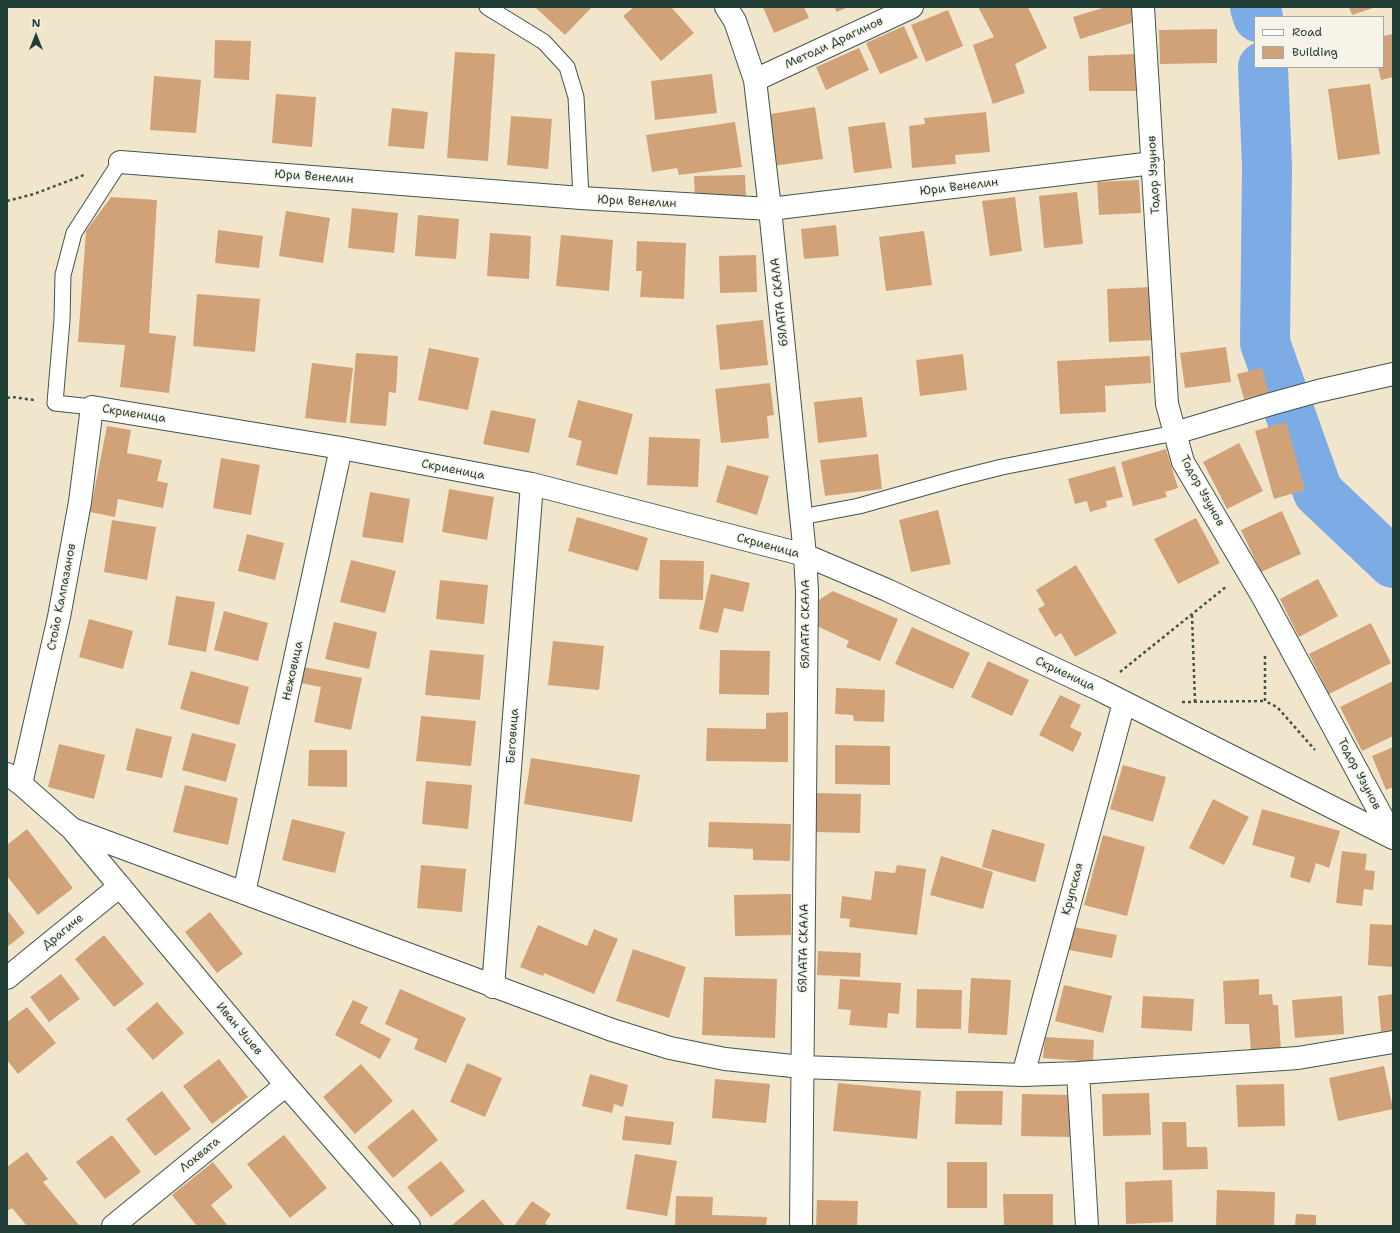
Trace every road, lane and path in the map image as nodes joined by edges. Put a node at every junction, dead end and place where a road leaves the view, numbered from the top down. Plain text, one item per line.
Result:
1 (487, 7) edge
2 (726, 7) edge
3 (912, 7) edge
4 (1143, 7) edge
5 (755, 80) junction
6 (120, 162) junction
7 (1153, 164) junction
8 (581, 198) junction
9 (7, 201) edge
10 (770, 209) junction
11 (1393, 374) edge
12 (92, 407) junction
13 (1175, 433) junction
14 (342, 448) junction
15 (532, 484) junction
16 (801, 517) junction
17 (805, 555) junction
18 (1247, 570) junction
19 (1192, 614) junction
20 (1098, 689) junction
21 (1265, 701) dead end
22 (1179, 702) dead end
23 (1195, 702) junction
24 (1124, 703) junction
25 (14, 779) edge
26 (72, 829) junction
27 (1393, 838) edge
28 (120, 886) junction
29 (244, 893) junction
30 (7, 978) edge
31 (493, 987) junction
32 (1393, 1042) edge
33 (802, 1067) junction
34 (1078, 1073) junction
35 (1023, 1075) junction
36 (286, 1085) junction
37 (113, 1226) edge
38 (409, 1226) edge
39 (800, 1226) edge
40 (1087, 1226) edge

1 - 8 lane
2 - 5 street, бЯЛАТА СКАЛА
3 - 5 street, Методи Драгинов
4 - 7 street, Тодор Узунов
5 - 10 street, бЯЛАТА СКАЛА
6 - 8 street, Юри Венелин
6 - 9 path
6 - 12 lane
7 - 10 street, Юри Венелин
7 - 13 street, Тодор Узунов
8 - 10 street, Юри Венелин
10 - 16 street, бЯЛАТА СКАЛА
11 - 13 street
12 - 14 street, Скриеница
12 - 25 street, Стойо Калпазанов
13 - 16 lane
13 - 18 street, Тодор Узунов
14 - 15 street, Скриеница
14 - 29 street, Нежовица
15 - 17 street, Скриеница
15 - 31 street, Беговица
16 - 17 street, бЯЛАТА СКАЛА
17 - 20 street, Скриеница
17 - 33 street, бЯЛАТА СКАЛА
18 - 19 path
18 - 27 street, Тодор Узунов
19 - 20 path
19 - 23 path
20 - 24 street, Скриеница
21 - 23 path
22 - 23 path
24 - 27 street, Скриеница
24 - 35 street, Крупская
25 - 26 street
26 - 28 street, Иван Ушев
26 - 29 street
28 - 30 street, Драгиче
28 - 36 street, Иван Ушев
29 - 31 street
31 - 33 street
32 - 34 street
33 - 35 street
33 - 39 street, бЯЛАТА СКАЛА
34 - 35 street
34 - 40 street
36 - 37 street, Локвата
36 - 38 street, Иван Ушев

